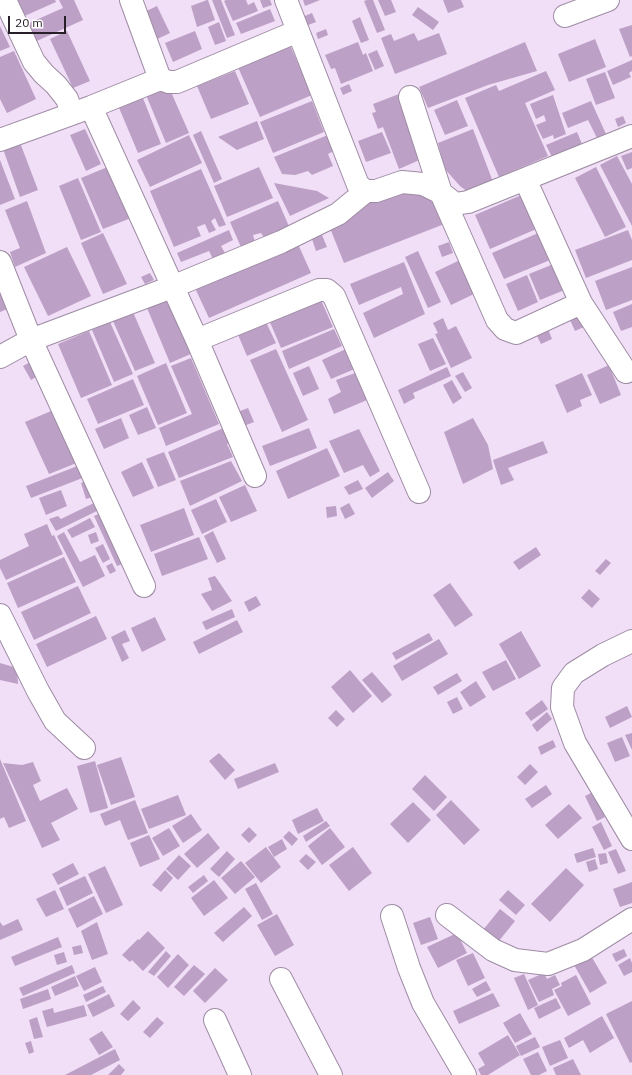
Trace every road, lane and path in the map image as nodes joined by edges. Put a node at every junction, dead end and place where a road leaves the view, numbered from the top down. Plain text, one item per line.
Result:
1 (5, 0) edge
2 (131, 0) edge
3 (286, 0) edge
4 (608, 0) edge
5 (565, 16) dead end
6 (298, 31) junction
7 (160, 79) junction
8 (410, 96) dead end
9 (82, 110) junction
10 (632, 136) edge
11 (0, 140) edge
12 (525, 179) junction
13 (366, 191) junction
14 (441, 193) junction
15 (0, 262) edge
16 (172, 287) junction
17 (581, 303) junction
18 (31, 340) junction
19 (197, 340) junction
20 (0, 357) edge
21 (626, 372) dead end
22 (255, 476) dead end
23 (419, 492) dead end
24 (144, 586) dead end
25 (0, 614) edge
26 (632, 641) edge
27 (84, 748) dead end
28 (632, 839) edge
29 (447, 915) dead end
30 (392, 916) dead end
31 (632, 919) edge
32 (282, 979) dead end
33 (215, 1020) dead end
34 (240, 1075) edge
35 (331, 1075) edge
36 (465, 1075) edge

1 - 9 street
2 - 7 street
3 - 6 street
4 - 5 street
6 - 7 street
6 - 13 street
7 - 9 street
8 - 14 street
9 - 11 street
9 - 16 street
10 - 12 street
12 - 14 street
12 - 17 street
13 - 14 street
13 - 16 street
14 - 17 street
15 - 18 street
16 - 18 street
16 - 19 street
17 - 21 street
18 - 20 street
18 - 24 street
19 - 22 street
19 - 23 street
25 - 27 street
26 - 28 street
29 - 31 street
30 - 36 street
32 - 35 street
33 - 34 street

